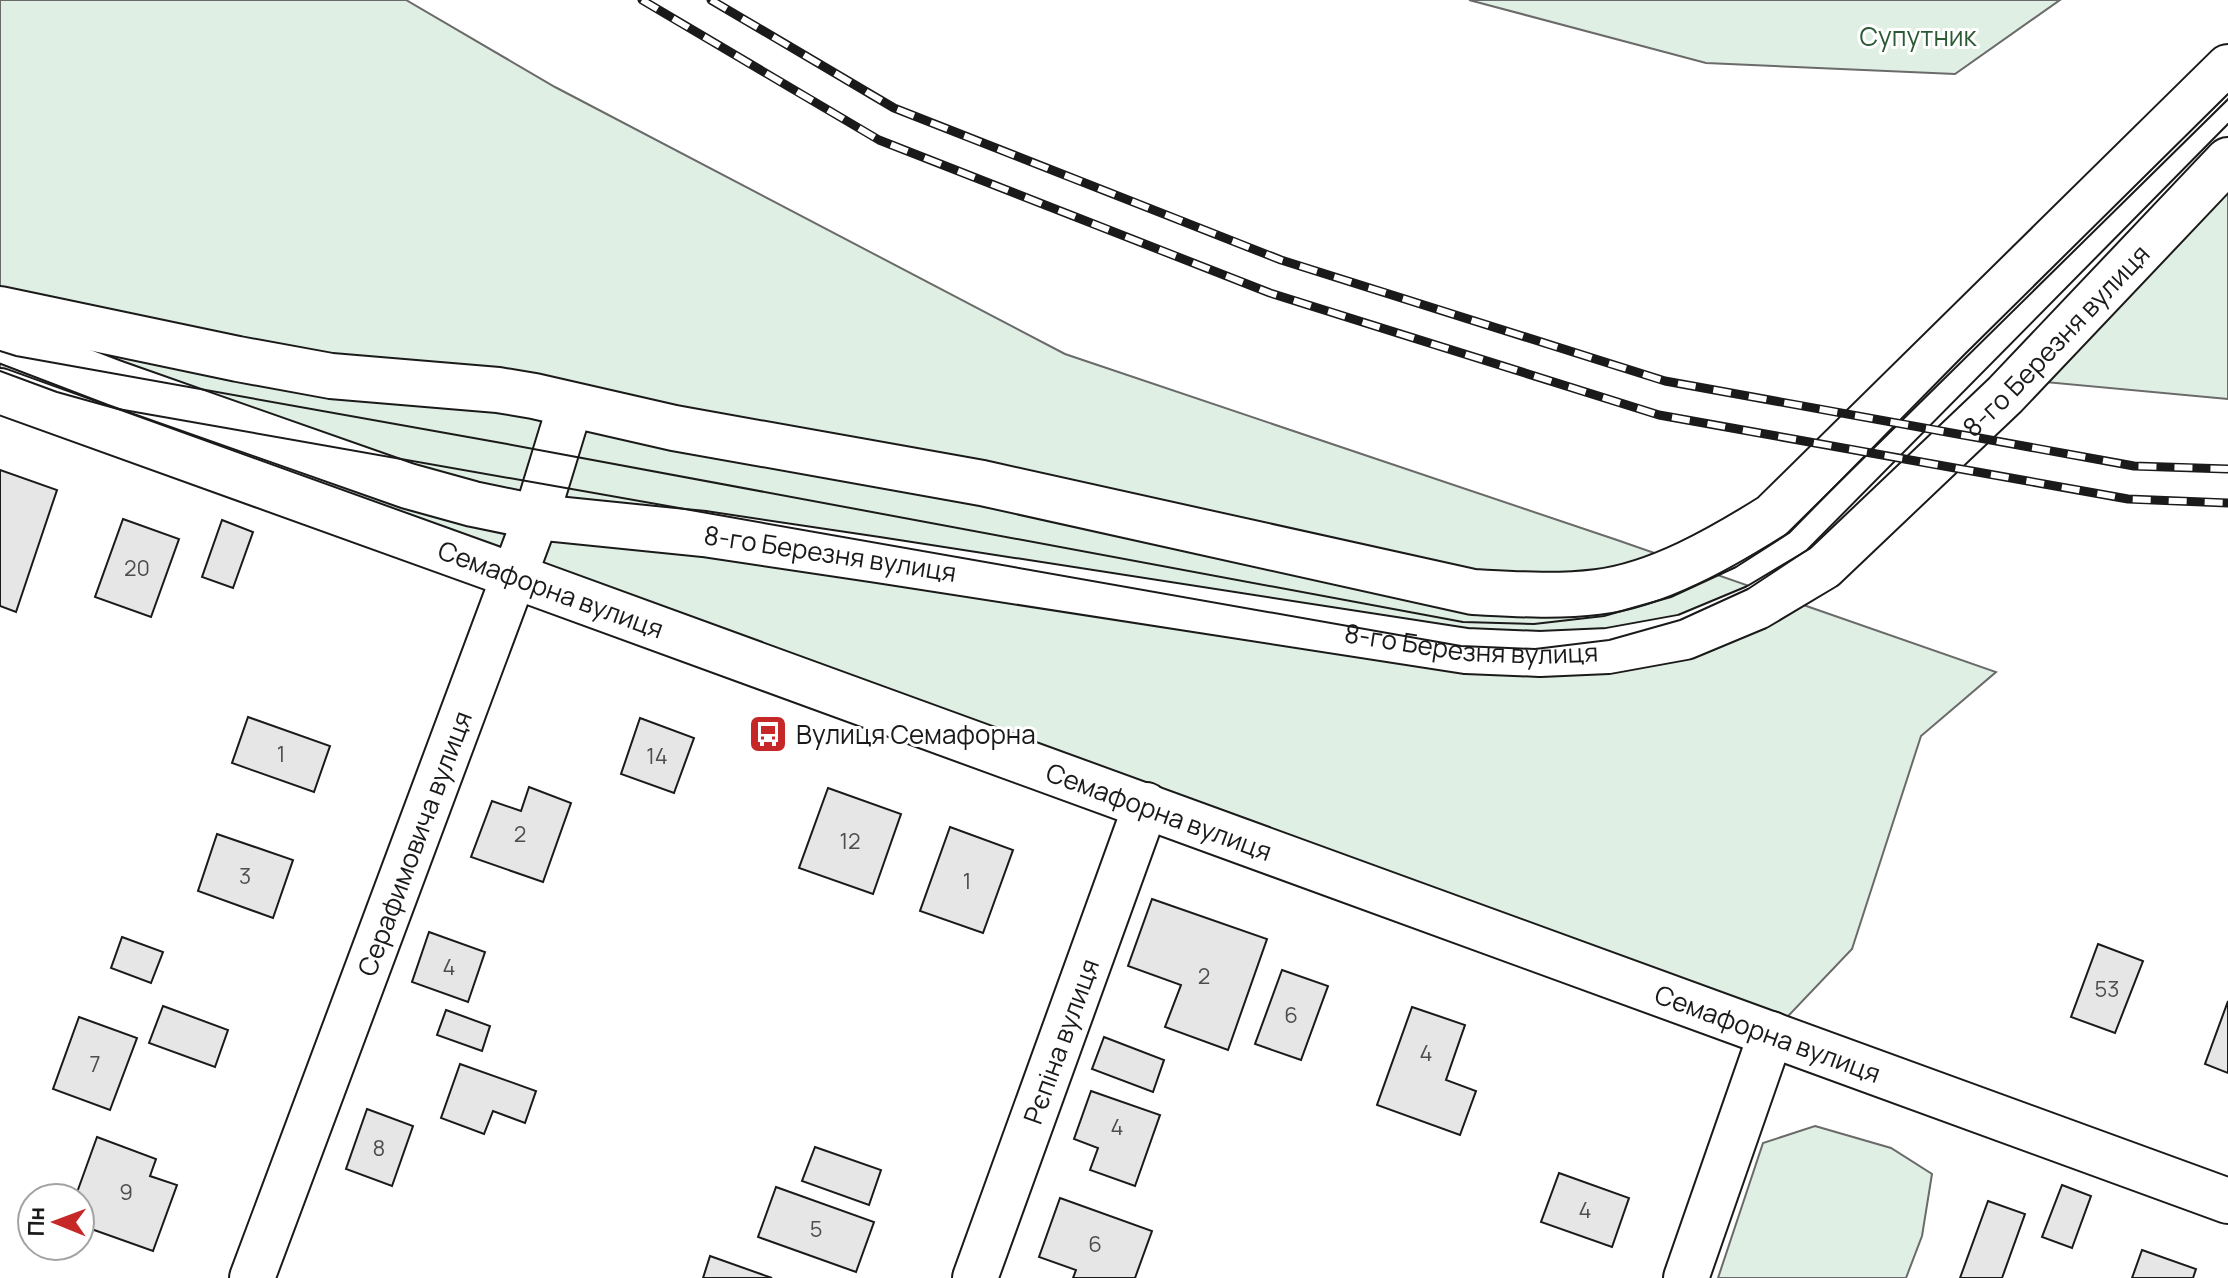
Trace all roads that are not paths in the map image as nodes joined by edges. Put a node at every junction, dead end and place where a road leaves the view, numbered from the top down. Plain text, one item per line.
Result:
1 (2228, 67) edge
2 (2228, 160) edge
3 (0, 309) edge
4 (0, 339) edge
5 (0, 391) edge
6 (570, 406) junction
7 (536, 517) junction
8 (514, 576) junction
9 (1146, 805) junction
10 (1771, 1034) junction
11 (2228, 1201) edge
12 (252, 1278) edge
13 (975, 1278) edge
14 (1686, 1278) edge

1 - 6 main road, 8-го Березня вулиця
2 - 7 main road, 8-го Березня вулиця
3 - 6 main road
4 - 7 main road, Семафорна вулиця
5 - 8 main road, Семафорна вулиця
6 - 7 main road, Серафимовича вулиця
7 - 8 main road, Серафимовича вулиця
8 - 9 main road, Семафорна вулиця
8 - 12 main road, Серафимовича вулиця
9 - 10 main road, Семафорна вулиця
9 - 13 main road, Рєпіна вулиця
10 - 11 main road, Семафорна вулиця
10 - 14 main road

